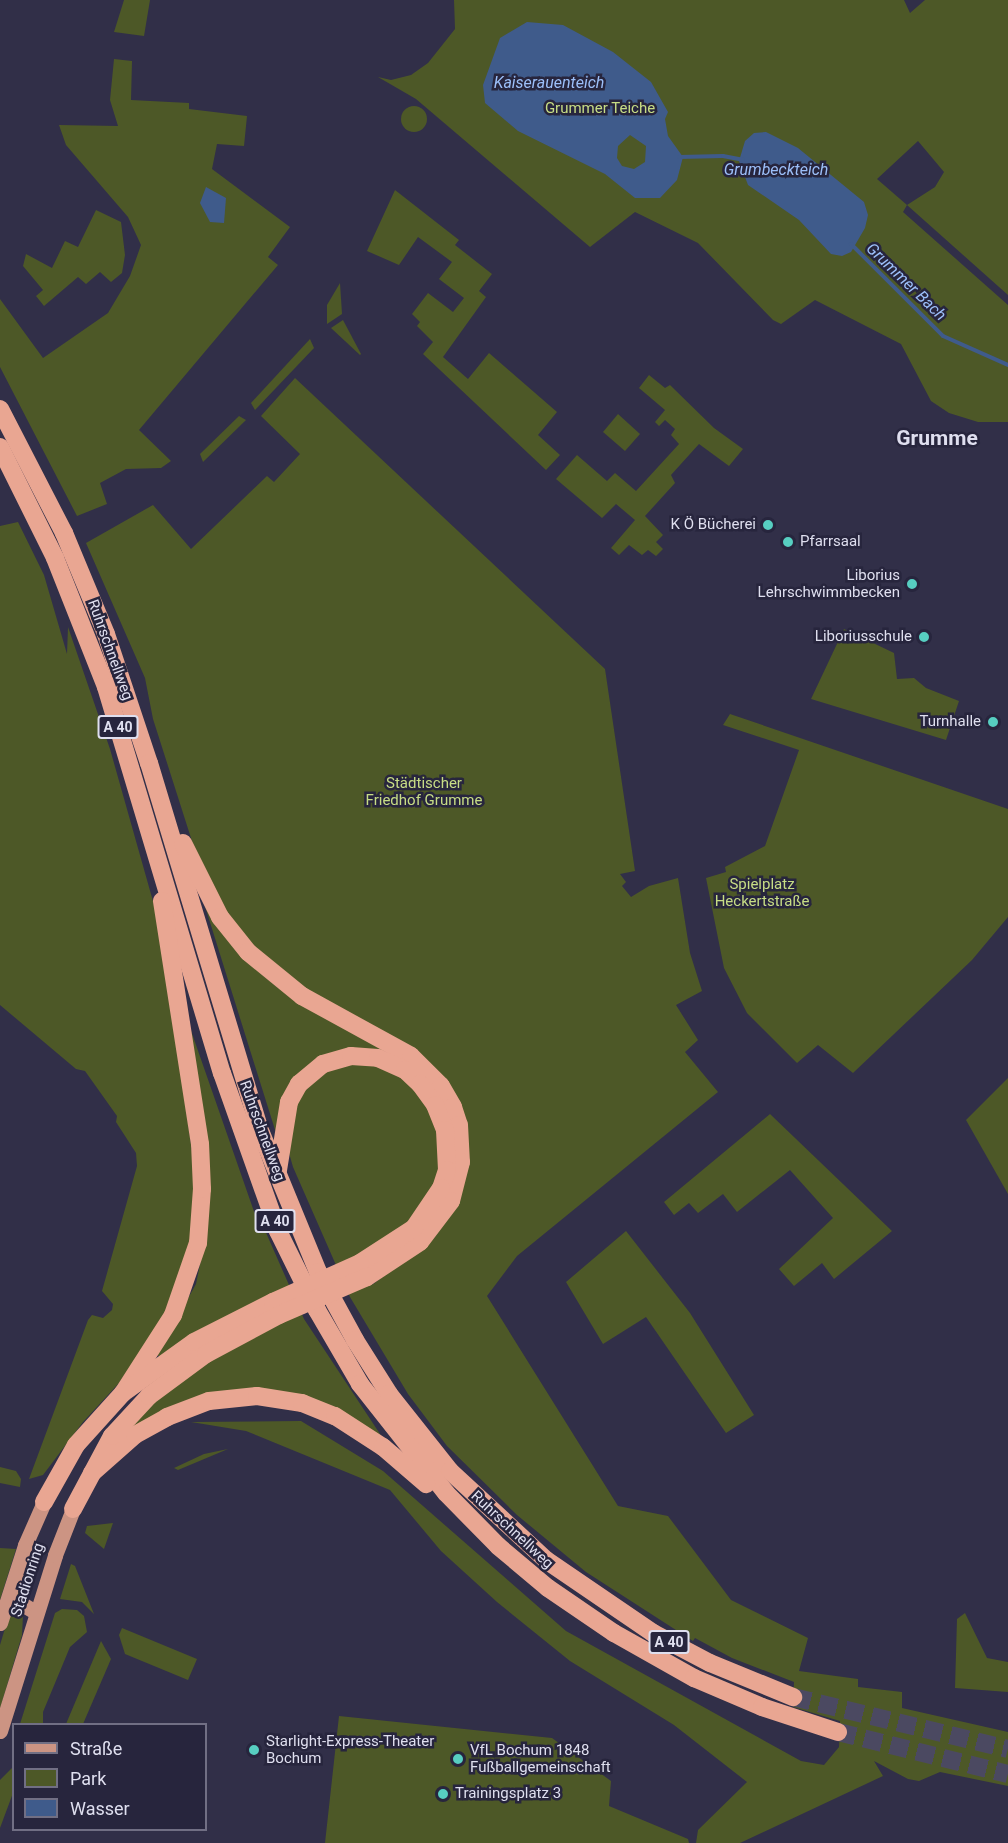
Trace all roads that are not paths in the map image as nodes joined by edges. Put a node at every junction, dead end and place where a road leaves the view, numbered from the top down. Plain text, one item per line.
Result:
1 (0, 409) edge
2 (0, 447) edge
3 (59, 545) junction
4 (149, 763) junction
5 (154, 843) junction
6 (282, 1189) junction
7 (363, 1270) junction
8 (276, 1309) junction
9 (123, 1393) junction
10 (92, 1473) junction
11 (44, 1502) joint
12 (73, 1509) joint
13 (498, 1546) junction
14 (6, 1604) junction
15 (36, 1613) junction
16 (0, 1623) edge
17 (793, 1697) tunnel mouth
18 (0, 1731) edge
19 (838, 1732) tunnel mouth

1 - 3 highway, Ruhrschnellweg / A 40
2 - 3 highway, Ruhrschnellweg / A 40
3 - 4 highway, Ruhrschnellweg / A 40
3 - 5 highway, Ruhrschnellweg / A 40
4 - 6 highway, Ruhrschnellweg / A 40
4 - 7 highway
5 - 9 highway
5 - 13 highway, Ruhrschnellweg / A 40
6 - 7 highway
6 - 17 highway, Ruhrschnellweg / A 40
7 - 8 highway, bridge
8 - 9 highway
8 - 10 highway
9 - 11 highway
10 - 12 highway
10 - 13 highway
11 - 14 main road, Stadionring
12 - 15 main road, Stadionring
13 - 19 highway, Ruhrschnellweg / A 40
14 - 15 main road
14 - 16 main road, Stadionring
15 - 18 main road, Stadionring

